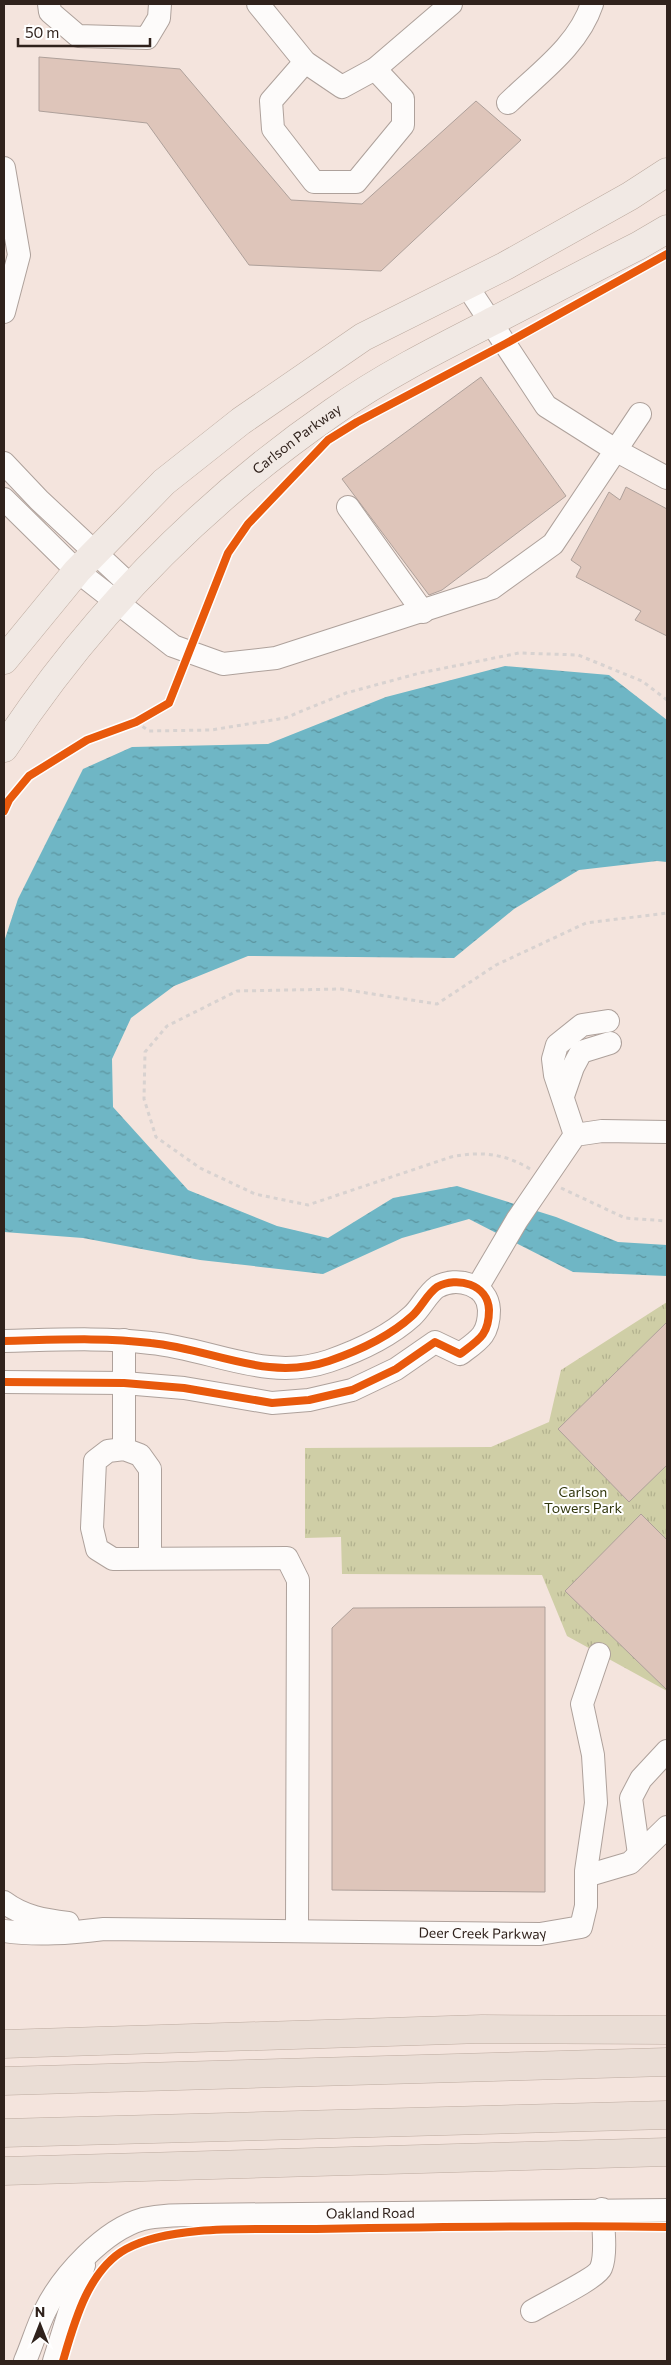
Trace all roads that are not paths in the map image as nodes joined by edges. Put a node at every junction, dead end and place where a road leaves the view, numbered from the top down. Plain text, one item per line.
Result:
1 (49, 4) edge
2 (160, 4) edge
3 (258, 4) edge
4 (451, 4) edge
5 (592, 4) edge
6 (306, 62) junction
7 (375, 69) junction
8 (508, 102) dead end
9 (4, 168) edge
10 (667, 172) edge
11 (667, 229) edge
12 (467, 286) junction
13 (4, 312) edge
14 (491, 322) junction
15 (640, 414) dead end
16 (617, 451) junction
17 (4, 463) edge
18 (667, 478) edge
19 (4, 499) edge
20 (348, 506) dead end
21 (85, 562) junction
22 (123, 594) junction
23 (423, 612) junction
24 (4, 660) edge
25 (4, 748) edge
26 (609, 1032) dead end
27 (667, 1132) edge
28 (574, 1135) junction
29 (476, 1288) junction
30 (412, 1316) junction
31 (124, 1340) junction
32 (4, 1341) edge
33 (435, 1342) junction
34 (4, 1382) edge
35 (124, 1382) junction
36 (124, 1449) junction
37 (150, 1559) junction
38 (599, 1654) dead end
39 (667, 1751) edge
40 (667, 1826) edge
41 (639, 1854) junction
42 (586, 1876) junction
43 (4, 1902) edge
44 (104, 1929) junction
45 (4, 1931) edge
46 (297, 1931) junction
47 (667, 2018) edge
48 (482, 2029) junction
49 (667, 2030) edge
50 (4, 2044) edge
51 (667, 2062) edge
52 (4, 2081) edge
53 (667, 2115) edge
54 (4, 2133) edge
55 (667, 2152) edge
56 (560, 2155) junction
57 (667, 2160) edge
58 (4, 2171) edge
59 (602, 2209) junction
60 (667, 2210) edge
61 (86, 2256) junction
62 (532, 2311) dead end
63 (25, 2361) edge
64 (54, 2361) edge

1 - 2 street
3 - 6 street
4 - 7 street
5 - 8 street
6 - 7 street
6 - 7 street
9 - 13 street
10 - 12 main road
11 - 14 main road, Carlson Parkway
12 - 14 street
12 - 21 main road
14 - 16 street
14 - 22 main road, Carlson Parkway
15 - 16 street
16 - 18 street
16 - 23 street
17 - 21 street
19 - 21 street
20 - 23 street
21 - 22 street
21 - 24 main road
22 - 23 street
22 - 25 main road, Carlson Parkway
26 - 28 street
27 - 28 street
28 - 29 street
29 - 30 street
29 - 33 street
30 - 31 street
30 - 33 street
31 - 32 street
31 - 35 street
33 - 35 street
34 - 35 street
35 - 36 street
36 - 37 street
36 - 37 street
37 - 46 street
38 - 42 street, Deer Creek Parkway
39 - 41 street
40 - 41 street
41 - 42 street
42 - 46 street, Deer Creek Parkway
43 - 44 street, Deer Creek Parkway
44 - 45 street, Deer Creek Parkway
44 - 46 street, Deer Creek Parkway
47 - 48 highway
48 - 49 highway
48 - 50 highway
51 - 52 highway
53 - 54 highway
55 - 56 highway
56 - 57 highway
56 - 58 highway
59 - 60 street, Oakland Road
59 - 61 street, Oakland Road
59 - 62 street
61 - 63 street, Oakland Road
61 - 64 street

